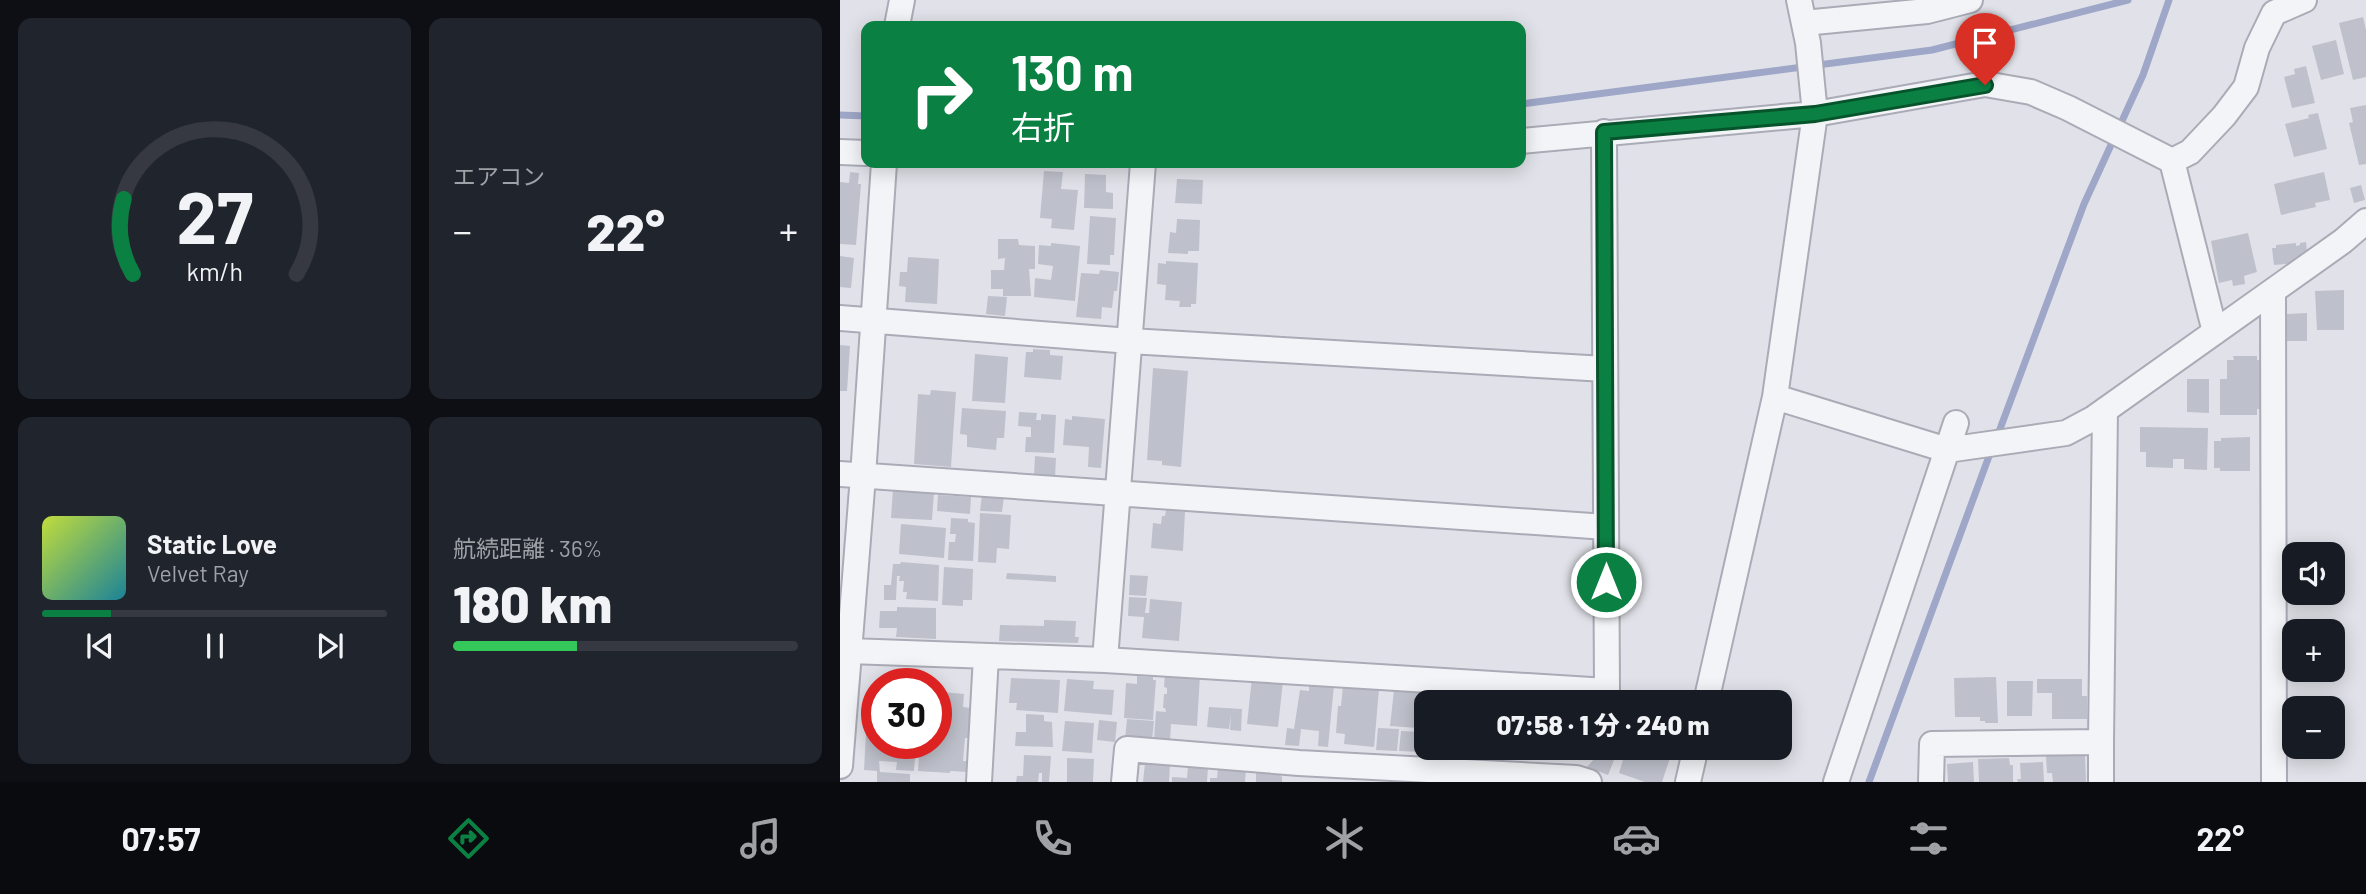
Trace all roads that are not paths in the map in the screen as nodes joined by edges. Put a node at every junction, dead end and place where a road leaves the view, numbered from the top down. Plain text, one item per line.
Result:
1 (902, 0) edge
2 (1970, 0) edge
3 (2304, 0) edge
4 (898, 21) edge
5 (1804, 22) edge
6 (1814, 108) junction
7 (1604, 132) junction
8 (1526, 140) edge
9 (840, 152) edge
10 (861, 153) edge
11 (2166, 157) junction
12 (884, 168) edge
13 (1143, 168) edge
14 (2366, 221) edge
15 (2273, 291) junction
16 (840, 318) edge
17 (874, 321) junction
18 (2215, 332) junction
19 (1130, 341) junction
20 (1605, 369) junction
21 (1774, 397) junction
22 (2105, 410) junction
23 (1956, 423) dead end
24 (1952, 449) junction
25 (851, 475) edge
26 (1118, 493) junction
27 (1606, 527) junction
28 (845, 650) edge
29 (986, 656) junction
30 (1105, 660) junction
31 (1709, 690) edge
32 (2101, 742) junction
33 (1693, 760) edge
34 (840, 765) edge
35 (1298, 772) edge
36 (979, 782) edge
37 (1124, 782) edge
38 (1589, 782) edge
39 (1688, 782) edge
40 (1836, 782) edge
41 (1931, 782) edge
42 (2101, 782) edge
43 (2274, 782) edge

1 - 4 street
2 - 5 street
3 - 11 street
5 - 6 street
6 - 7 street
6 - 11 street
6 - 21 street
7 - 8 street
7 - 20 street
9 - 10 street
11 - 18 street
12 - 17 street
13 - 19 street
14 - 15 street
15 - 18 street
15 - 43 street
16 - 17 street
17 - 19 street
17 - 25 street
18 - 22 street
19 - 20 street
19 - 26 street
20 - 27 street
21 - 24 street
21 - 31 street
22 - 24 street
22 - 32 street
23 - 24 street
24 - 40 street
25 - 26 street
25 - 28 street
26 - 27 street
26 - 30 street
27 - 30 street
28 - 29 street
28 - 34 street
29 - 30 street
29 - 36 street
32 - 41 street
32 - 42 street
33 - 39 street
35 - 37 street
35 - 38 street

